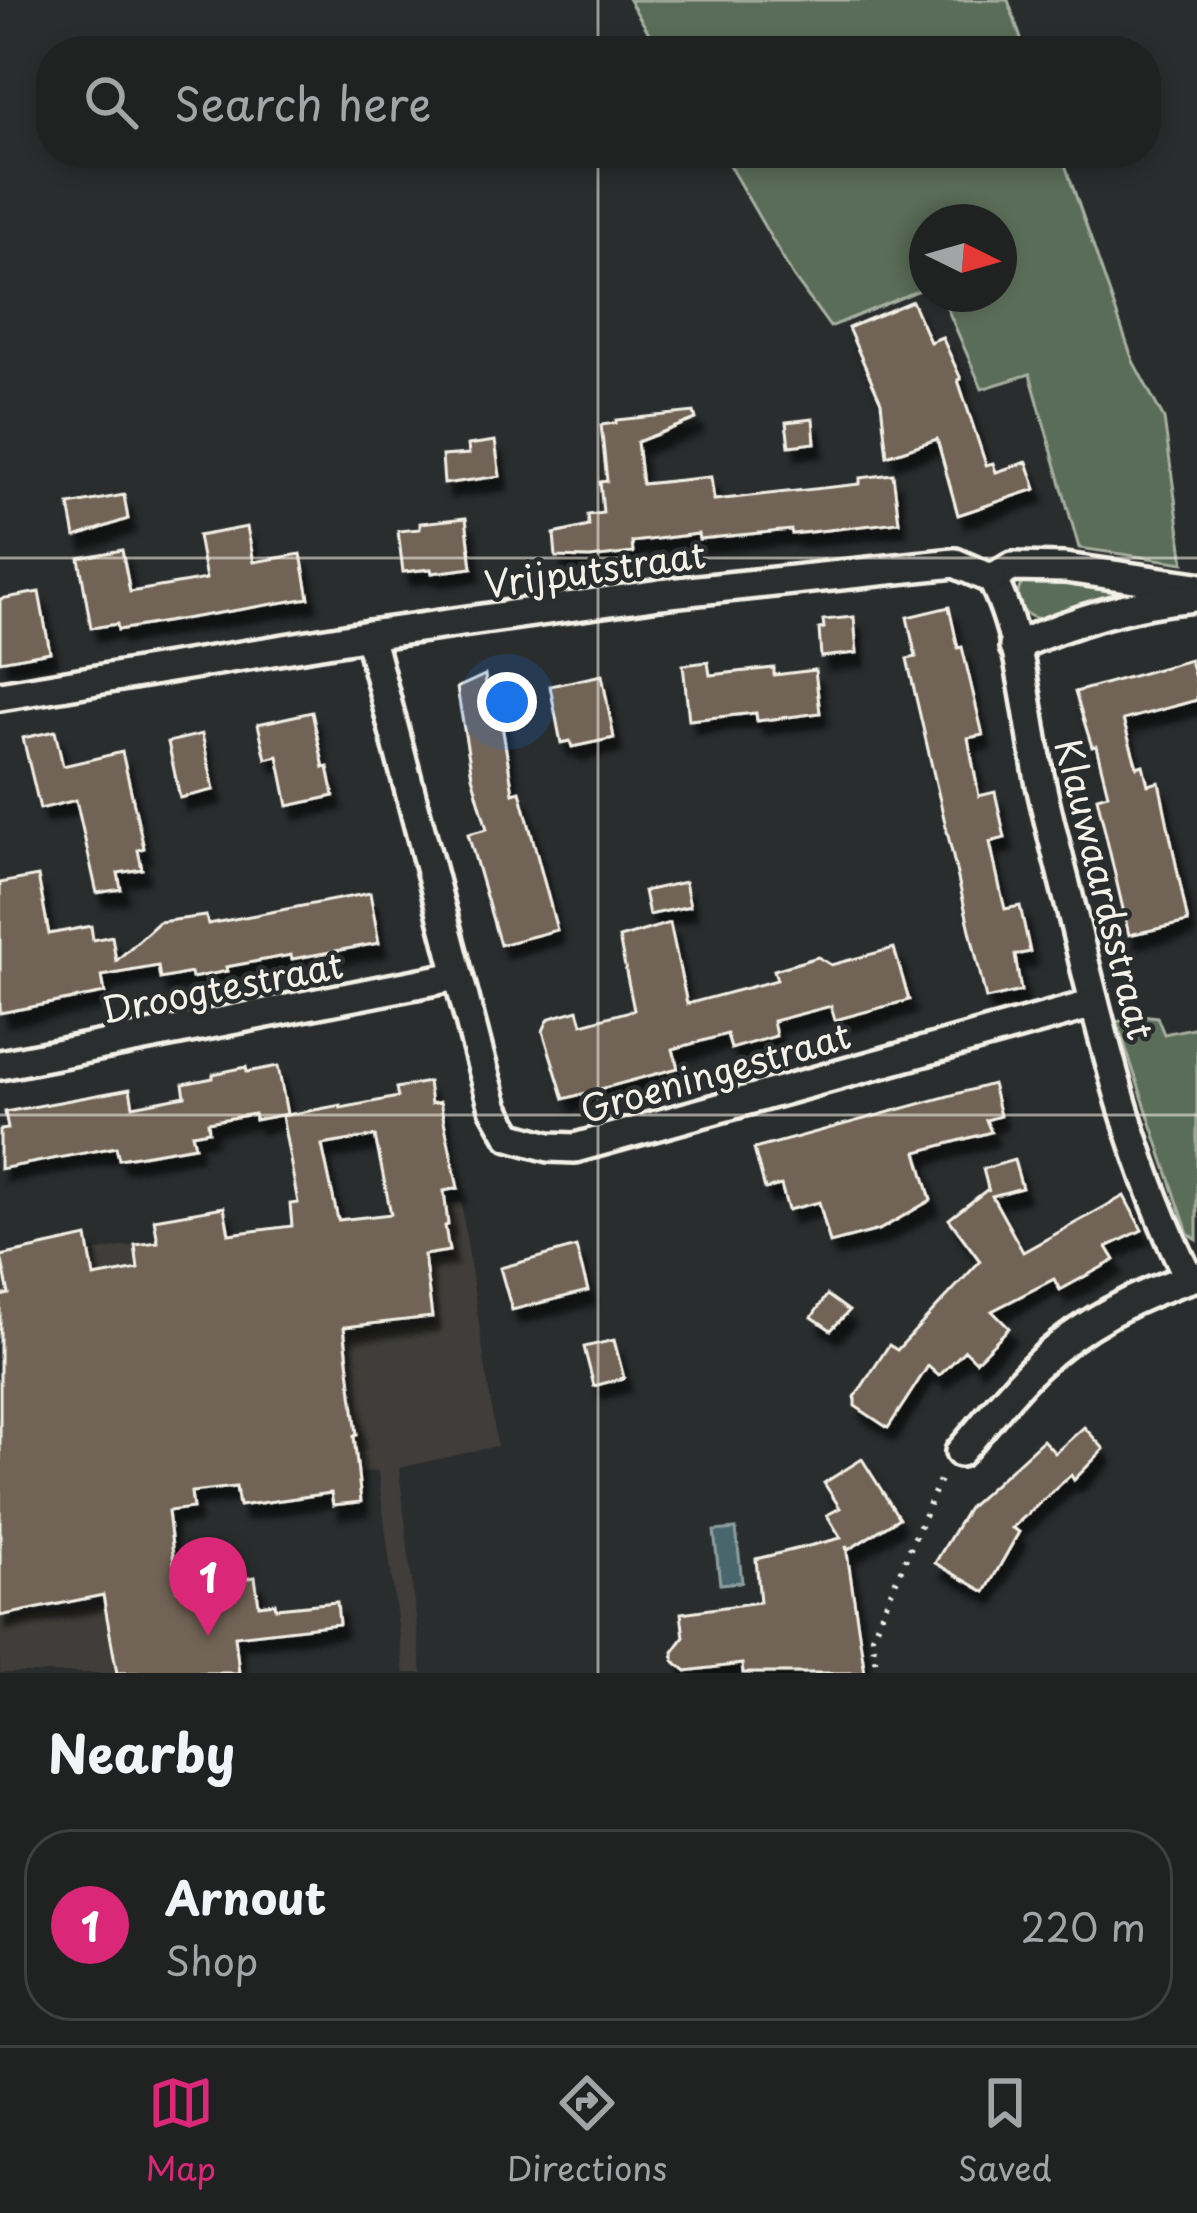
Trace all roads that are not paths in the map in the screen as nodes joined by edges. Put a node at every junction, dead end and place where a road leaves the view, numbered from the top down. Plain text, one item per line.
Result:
1 (992, 579) junction
2 (1197, 586) edge
3 (1197, 596) edge
4 (369, 635) junction
5 (1014, 647) junction
6 (0, 696) edge
7 (458, 976) junction
8 (1094, 1004) junction
9 (0, 1065) edge
10 (1193, 1277) edge
11 (960, 1452) road end

1 - 2 street, Vrijputstraat
1 - 4 street, Vrijputstraat
1 - 5 street, Klauwaardsstraat
3 - 5 street
4 - 6 street, Vrijputstraat
4 - 7 street, Groeningestraat
5 - 8 street, Klauwaardsstraat
7 - 8 street, Groeningestraat
7 - 9 street, Droogtestraat
8 - 10 street, Klauwaardsstraat
10 - 11 street

